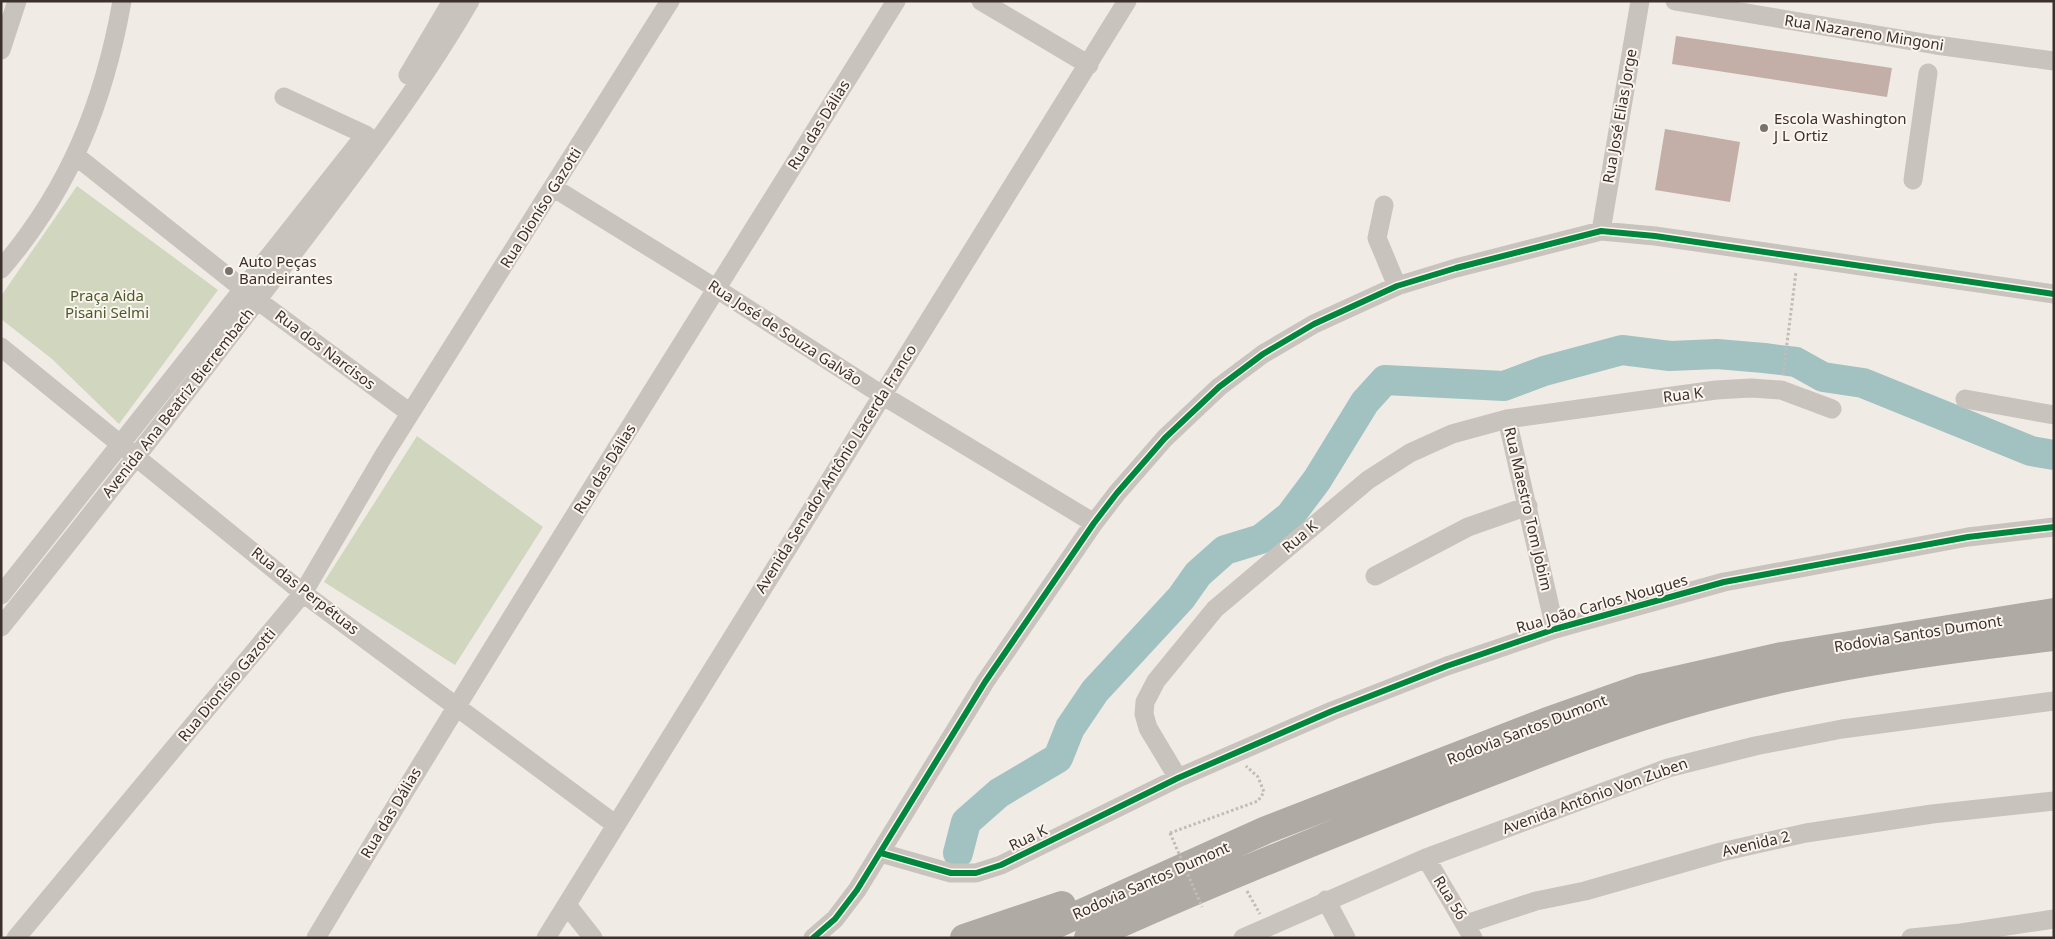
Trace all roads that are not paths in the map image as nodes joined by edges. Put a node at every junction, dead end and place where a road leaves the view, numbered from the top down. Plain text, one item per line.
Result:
1 (17, 1) edge
2 (122, 1) edge
3 (452, 1) edge
4 (470, 1) edge
5 (670, 1) edge
6 (896, 1) edge
7 (981, 1) edge
8 (1128, 1) edge
9 (1640, 1) edge
10 (1675, 1) edge
11 (1, 50) edge
12 (2054, 61) edge
13 (1088, 65) junction
14 (1928, 73) dead end
15 (284, 97) dead end
16 (366, 135) junction
17 (76, 156) junction
18 (1913, 180) dead end
19 (554, 188) junction
20 (1384, 205) dead end
21 (1601, 231) junction
22 (1, 269) edge
23 (1397, 286) junction
24 (717, 289) junction
25 (2054, 294) edge
26 (251, 295) junction
27 (1, 347) edge
28 (882, 395) junction
29 (1965, 398) dead end
30 (1832, 409) dead end
31 (410, 413) junction
32 (2054, 416) edge
33 (1507, 419) junction
34 (121, 446) junction
35 (138, 458) junction
36 (1528, 506) junction
37 (1094, 523) junction
38 (2054, 528) edge
39 (1375, 576) dead end
40 (304, 593) junction
41 (1, 595) edge
42 (2054, 612) edge
43 (1, 627) edge
44 (1555, 629) junction
45 (2054, 637) edge
46 (2054, 701) edge
47 (456, 705) junction
48 (1178, 778) junction
49 (2054, 801) edge
50 (616, 825) junction
51 (882, 853) junction
52 (1426, 858) junction
53 (1162, 875) junction
54 (1326, 900) junction
55 (567, 905) junction
56 (2054, 919) edge
57 (1470, 931) edge
58 (1962, 935) edge
59 (16, 938) edge
60 (316, 938) edge
61 (546, 938) edge
62 (593, 938) edge
63 (814, 938) edge
64 (964, 938) edge
65 (1026, 938) edge
66 (1088, 938) edge
67 (1243, 938) edge
68 (1346, 938) edge
69 (1911, 938) edge

1 - 11 street
2 - 17 street
3 - 16 street, Avenida Ana Beatriz Bierrembach
4 - 26 street, Avenida Ana Beatriz Bierrembach
5 - 19 street, Rua Dioníso Gazotti
6 - 24 street, Rua das Dálias
7 - 13 street
8 - 13 street, Avenida Senador Antônio Lacerda Franco
9 - 21 street, Rua José Elias Jorge
10 - 12 street, Rua Nazareno Mingoni
13 - 28 street, Avenida Senador Antônio Lacerda Franco
14 - 18 street
15 - 16 street
16 - 26 street, Avenida Ana Beatriz Bierrembach
17 - 22 street
17 - 26 street, Rua dos Narcisos
19 - 24 street, Rua José de Souza Galvão
19 - 31 street, Rua Dioníso Gazotti
20 - 23 street
21 - 23 street
21 - 25 street
23 - 37 street
24 - 28 street, Rua José de Souza Galvão
24 - 47 street, Rua das Dálias
26 - 31 street, Rua dos Narcisos
26 - 34 street, Avenida Ana Beatriz Bierrembach
26 - 35 street, Avenida Ana Beatriz Bierrembach
27 - 34 street, Rua das Perpétuas
28 - 37 street, Rua José de Souza Galvão
28 - 50 street, Avenida Senador Antônio Lacerda Franco
29 - 32 street
30 - 33 street, Rua K
31 - 40 street, Rua Dionísio Gazotti
33 - 36 street, Rua Maestro Tom Jobim
33 - 48 street, Rua K
34 - 35 street, Rua das Perpétuas
34 - 41 street, Avenida Ana Beatriz Bierrembach
35 - 40 street, Rua das Perpétuas
35 - 43 street, Avenida Ana Beatriz Bierrembach
36 - 39 street
36 - 44 street, Rua Maestro Tom Jobim
37 - 51 street
38 - 44 street, Rua João Carlos Nougues
40 - 47 street, Rua das Perpétuas
40 - 59 street, Rua Dionísio Gazotti
42 - 53 highway, Rodovia Santos Dumont
44 - 48 street, Rua João Carlos Nougues
45 - 66 highway, Rodovia Santos Dumont
46 - 52 street, Avenida Antônio Von Zuben
47 - 50 street, Rua das Perpétuas
47 - 60 street, Rua das Dálias
48 - 51 street, Rua K
49 - 57 street, Avenida 2
50 - 55 street, Avenida Senador Antônio Lacerda Franco
51 - 63 street
52 - 54 street, Avenida Antônio Von Zuben
52 - 57 street, Rua 56
53 - 64 highway
53 - 65 highway, Rodovia Santos Dumont
54 - 67 street, Avenida Antônio Von Zuben
54 - 68 street
55 - 61 street, Avenida Senador Antônio Lacerda Franco
55 - 62 street
56 - 58 street
58 - 69 street

